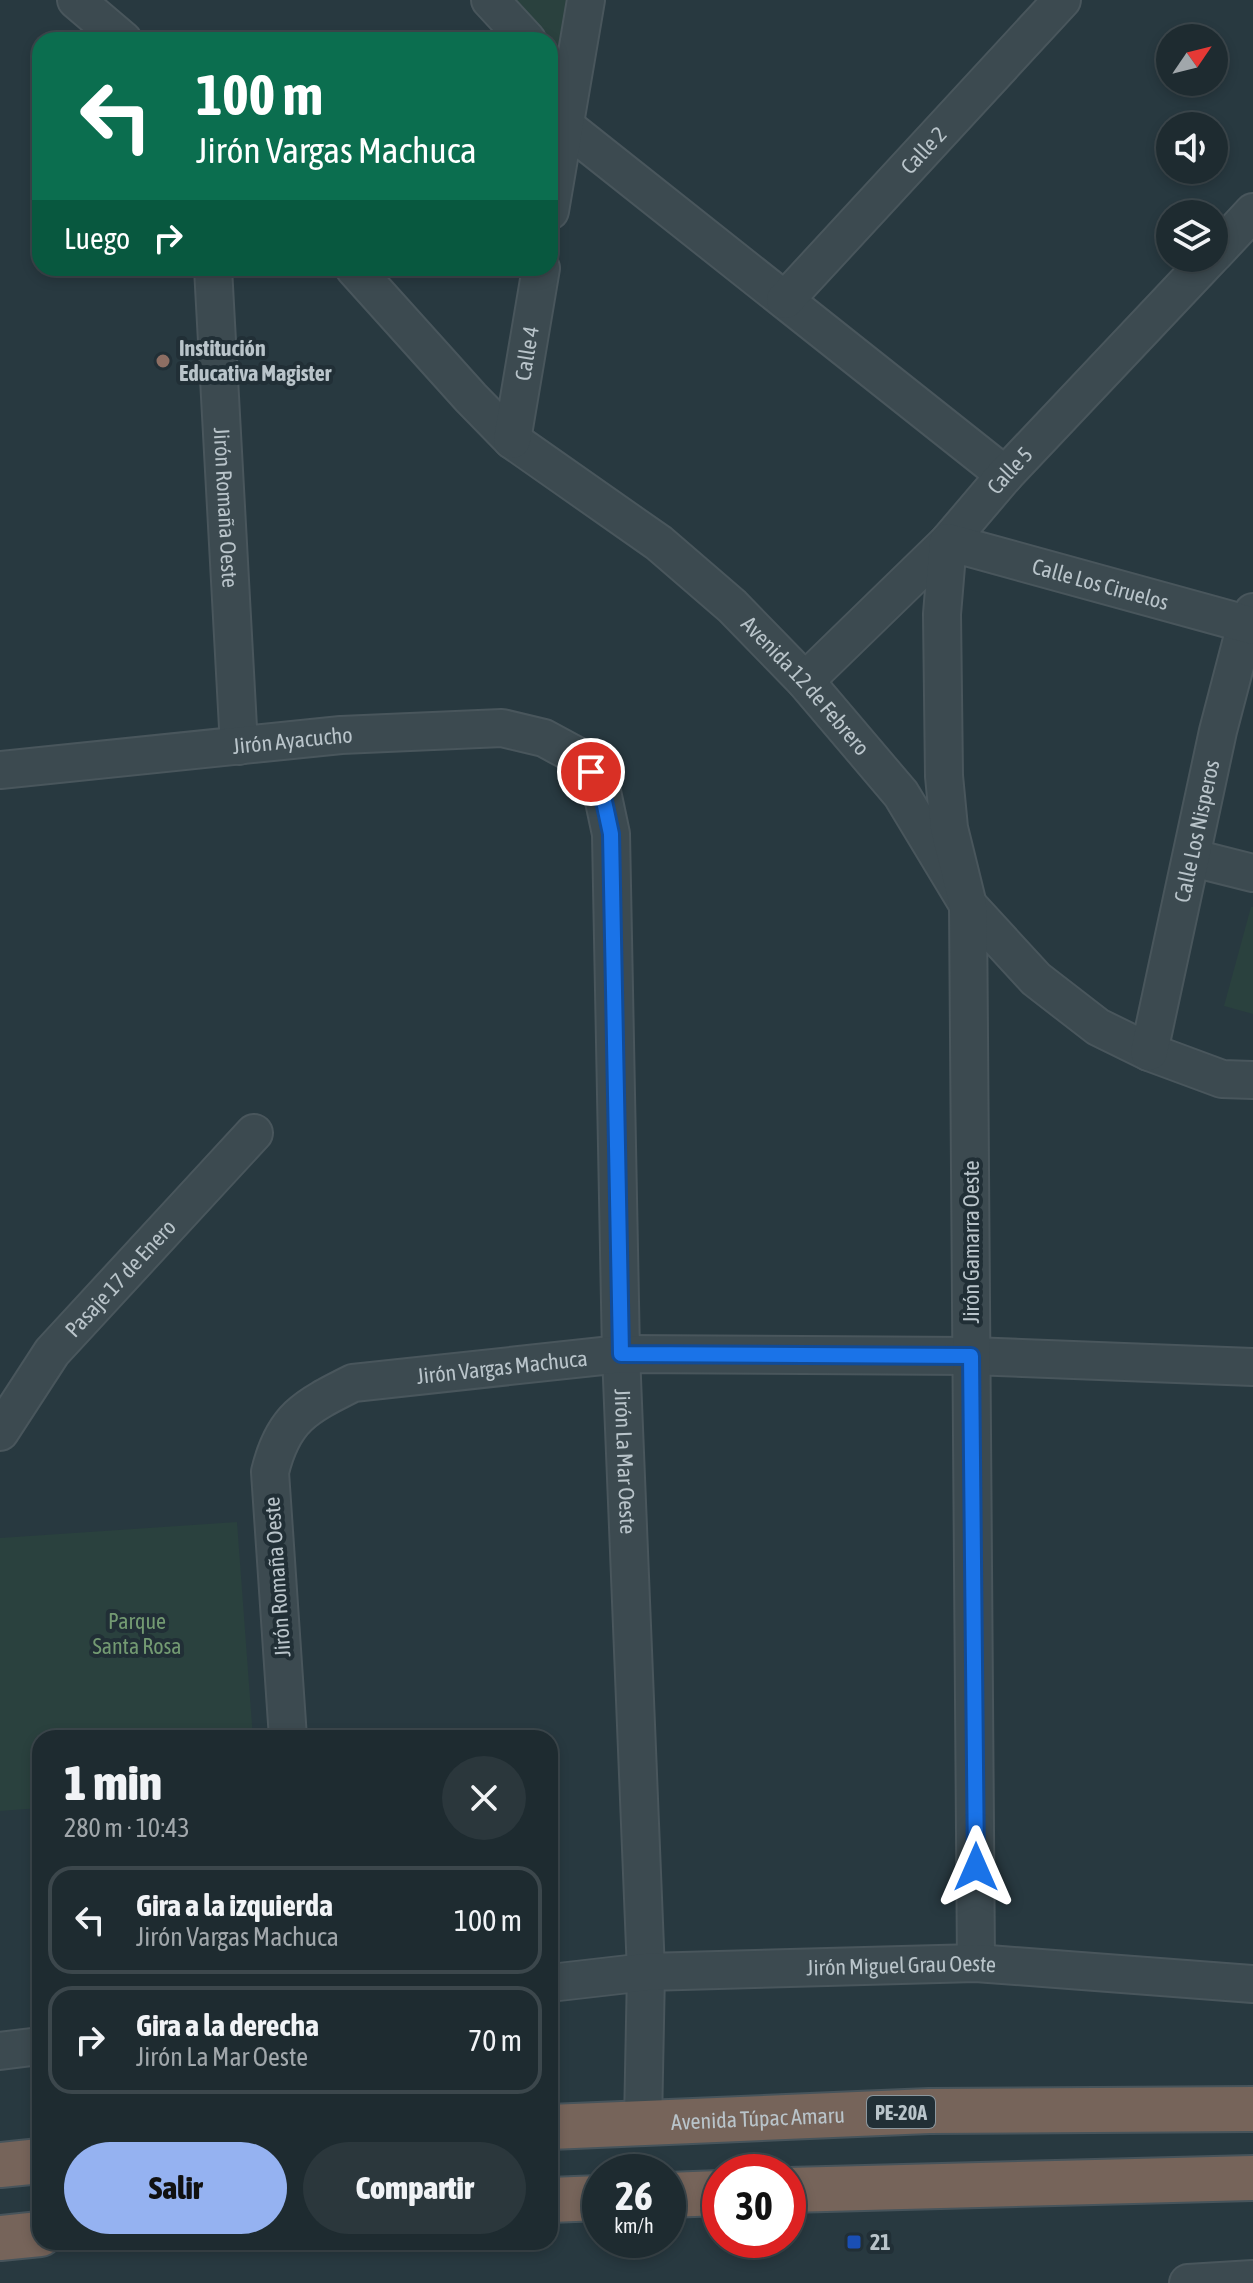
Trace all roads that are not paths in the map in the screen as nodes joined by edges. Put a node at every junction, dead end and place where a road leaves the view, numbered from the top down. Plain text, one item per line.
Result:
1 (76, 0) edge
2 (490, 0) edge
3 (586, 0) edge
4 (1062, 0) edge
5 (114, 32) edge
6 (520, 32) edge
7 (560, 76) edge
8 (564, 125) junction
9 (558, 162) edge
10 (1253, 212) edge
11 (1228, 239) edge
12 (1197, 272) edge
13 (213, 276) edge
14 (361, 276) edge
15 (540, 276) edge
16 (785, 300) junction
17 (512, 440) junction
18 (1005, 475) junction
19 (948, 542) junction
20 (1251, 621) edge
21 (805, 681) junction
22 (239, 746) junction
23 (581, 758) joint
24 (0, 770) edge
25 (1193, 858) junction
26 (1253, 873) edge
27 (968, 905) junction
28 (1149, 1052) junction
29 (1253, 1080) edge
30 (254, 1133) dead end
31 (621, 1354) junction
32 (971, 1356) junction
33 (1253, 1367) edge
34 (292, 1420) joint
35 (0, 1432) edge
36 (287, 1730) edge
37 (976, 1963) junction
38 (646, 1972) junction
39 (558, 1982) edge
40 (1253, 1984) edge
41 (32, 2047) edge
42 (0, 2051) edge
43 (1253, 2109) edge
44 (643, 2123) junction
45 (558, 2127) edge
46 (32, 2162) edge
47 (0, 2165) edge
48 (1253, 2178) edge
49 (806, 2190) edge
50 (582, 2199) edge
51 (558, 2200) edge
52 (32, 2235) edge
53 (0, 2238) edge
54 (1253, 2279) edge
55 (1188, 2283) edge

1 - 5 street
2 - 6 street
3 - 7 street
4 - 16 street, Calle 2
7 - 8 street
8 - 9 street
8 - 16 street
10 - 11 street, Calle 5
12 - 18 street, Calle 5
13 - 22 street, Jirón Romaña Oeste
14 - 17 street, Avenida 12 de Febrero
15 - 17 street, Calle 4
16 - 18 street
17 - 21 street, Avenida 12 de Febrero
18 - 19 street, Calle 5
19 - 20 street, Calle Los Ciruelos
19 - 21 street, Calle 5
19 - 27 street, Jirón Gamarra Oeste
20 - 25 street, Calle Los Nisperos
21 - 27 street, Avenida 12 de Febrero
22 - 23 street, Jirón Ayacucho
22 - 24 street, Jirón Ayacucho
23 - 31 street, Jirón La Mar Oeste
25 - 26 street
25 - 28 street, Calle Los Nisperos
27 - 28 street, Avenida 12 de Febrero
27 - 32 street, Jirón Gamarra Oeste
28 - 29 street, Avenida 12 de Febrero
30 - 35 street, Pasaje 17 de Enero
31 - 32 street, Jirón Vargas Machuca
31 - 34 street, Jirón Vargas Machuca
31 - 38 street, Jirón La Mar Oeste
32 - 33 street, Jirón Vargas Machuca
32 - 37 street, Jirón Gamarra Oeste
34 - 36 street, Jirón Romaña Oeste
37 - 38 street, Jirón Miguel Grau Oeste
37 - 40 street, Jirón Miguel Grau Oeste
38 - 39 street, Jirón Miguel Grau Oeste
38 - 44 street, Jirón La Mar Oeste
41 - 42 street
43 - 44 highway, Avenida Túpac Amaru / PE-20A
44 - 45 highway, Avenida Túpac Amaru / PE-20A
46 - 47 highway
48 - 49 highway
50 - 51 highway
52 - 53 highway
54 - 55 street

